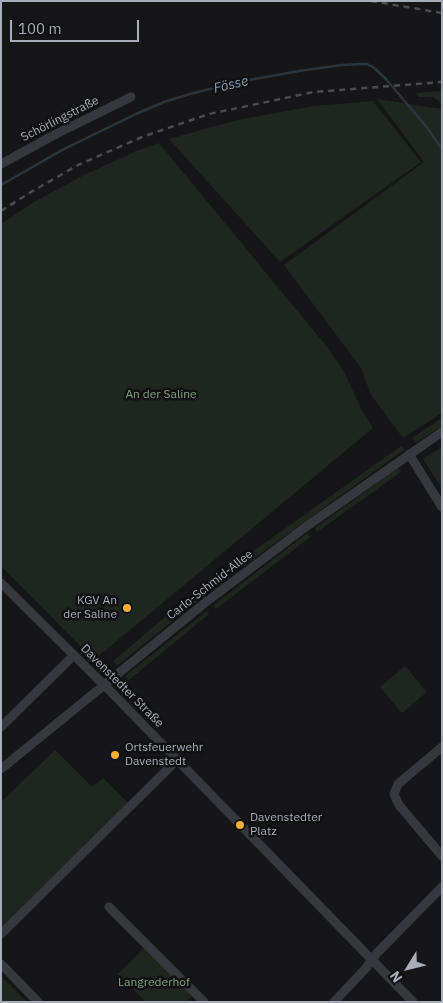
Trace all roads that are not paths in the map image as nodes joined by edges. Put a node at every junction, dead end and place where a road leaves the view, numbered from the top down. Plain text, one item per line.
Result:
1 (131, 98) dead end
2 (1, 164) edge
3 (442, 432) edge
4 (409, 454) junction
5 (442, 507) edge
6 (1, 582) edge
7 (74, 656) junction
8 (104, 686) junction
9 (1, 727) edge
10 (442, 747) edge
11 (177, 760) junction
12 (1, 769) edge
13 (442, 856) edge
14 (442, 887) edge
15 (109, 907) dead end
16 (1, 934) edge
17 (372, 960) junction
18 (1, 964) edge
19 (38, 1002) edge
20 (204, 1002) edge
21 (334, 1002) edge
22 (413, 1002) edge

1 - 2 street, Schörlingstraße
3 - 4 street, Carlo-Schmid-Allee
4 - 5 street
4 - 8 street, Carlo-Schmid-Allee
6 - 7 street, Davenstedter Straße
7 - 8 street, Davenstedter Straße
7 - 9 street
8 - 11 street, Davenstedter Straße
8 - 12 street, Carlo-Schmid-Allee
10 - 13 street
11 - 16 street
11 - 17 street, Davenstedter Straße
14 - 17 street
15 - 20 street
17 - 21 street
17 - 22 street, Davenstedter Straße
18 - 19 street

